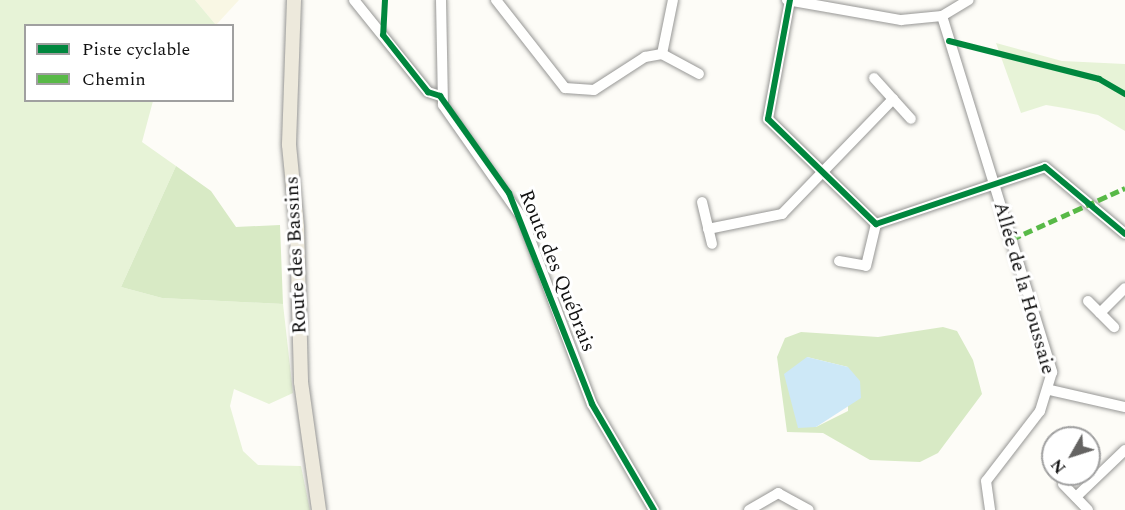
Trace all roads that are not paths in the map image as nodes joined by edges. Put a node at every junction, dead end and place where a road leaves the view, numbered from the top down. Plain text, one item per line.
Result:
1 (294, 0) edge
2 (354, 0) edge
3 (441, 0) edge
4 (496, 0) edge
5 (673, 0) edge
6 (789, 0) edge
7 (969, 0) edge
8 (942, 16) junction
9 (662, 54) junction
10 (699, 74) dead end
11 (874, 78) dead end
12 (440, 96) junction
13 (893, 99) junction
14 (911, 118) dead end
15 (823, 172) junction
16 (993, 183) junction
17 (702, 202) dead end
18 (876, 224) junction
19 (708, 229) junction
20 (1125, 234) edge
21 (712, 244) dead end
22 (839, 261) dead end
23 (1125, 288) edge
24 (1088, 301) dead end
25 (1100, 313) junction
26 (1114, 327) dead end
27 (1050, 390) junction
28 (1125, 407) edge
29 (1125, 450) edge
30 (1065, 486) edge
31 (1076, 497) junction
32 (319, 510) edge
33 (654, 510) edge
34 (749, 510) edge
35 (809, 510) edge
36 (990, 510) edge
37 (1088, 510) edge

1 - 32 main road, Route des Bassins
2 - 12 street, Route des Québrais
3 - 12 street
4 - 9 street
5 - 9 street
6 - 8 street
6 - 15 street
7 - 8 street
8 - 16 street, Allée de la Houssaie
9 - 10 street
11 - 13 street
12 - 33 street, Route des Québrais
13 - 14 street
13 - 15 street
15 - 18 street
15 - 19 street
16 - 18 street
16 - 20 street
16 - 27 street, Allée de la Houssaie
17 - 19 street
18 - 22 street
19 - 21 street
23 - 25 street
24 - 25 street
25 - 26 street
27 - 28 street
27 - 36 street, Allée de la Houssaie
29 - 31 street
30 - 31 street
31 - 37 street
34 - 35 street

